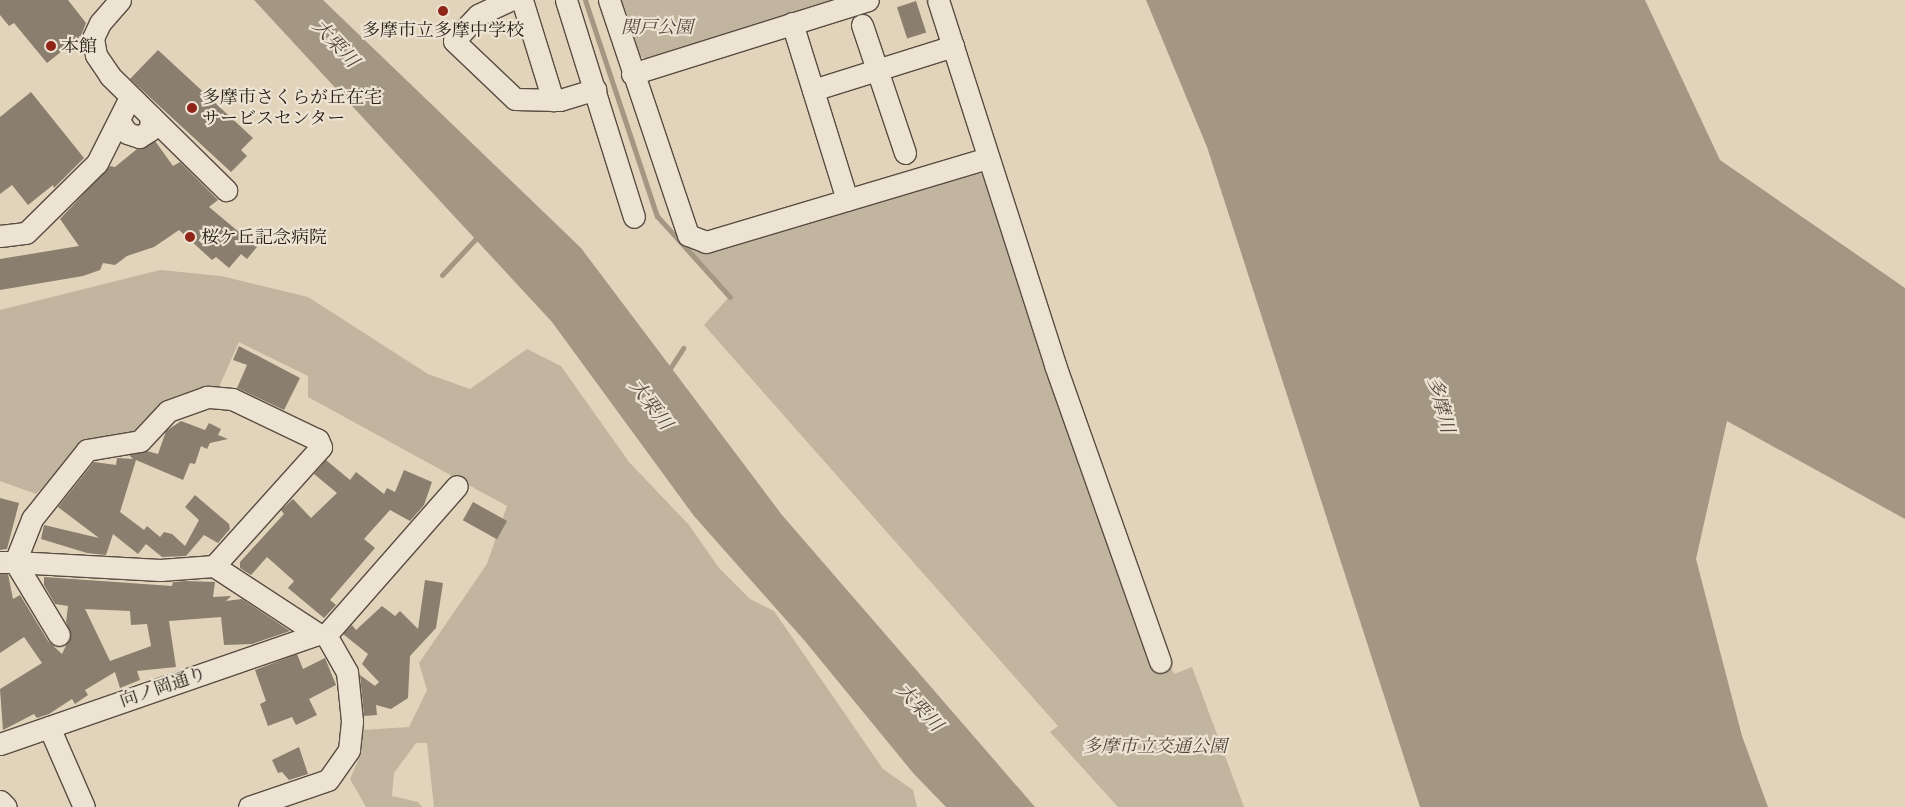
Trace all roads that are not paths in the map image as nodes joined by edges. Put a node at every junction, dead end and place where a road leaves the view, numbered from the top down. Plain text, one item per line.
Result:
1 (510, 0) edge
2 (522, 0) edge
3 (566, 0) edge
4 (609, 0) edge
5 (868, 0) edge
6 (938, 0) edge
7 (109, 3) edge
8 (792, 23) junction
9 (862, 25) dead end
10 (953, 46) junction
11 (878, 69) junction
12 (632, 74) junction
13 (594, 89) junction
14 (813, 90) junction
15 (130, 97) junction
16 (553, 100) junction
17 (152, 116) junction
18 (119, 121) junction
19 (905, 153) dead end
20 (987, 158) junction
21 (226, 190) dead end
22 (847, 200) junction
23 (634, 216) dead end
24 (0, 236) edge
25 (457, 486) dead end
26 (7, 562) edge
27 (214, 566) junction
28 (322, 634) junction
29 (60, 635) dead end
30 (1160, 662) dead end
31 (49, 727) junction
32 (0, 744) edge
33 (0, 801) edge
34 (6, 807) edge
35 (84, 807) edge
36 (249, 807) edge

1 - 16 street
2 - 16 street
3 - 13 street
4 - 12 street
5 - 8 street
6 - 10 street
7 - 15 street
8 - 12 street
8 - 14 street
9 - 11 street
10 - 11 street
10 - 20 street
11 - 14 street
11 - 19 street
12 - 22 street
13 - 16 street
13 - 23 street
14 - 22 street
15 - 17 street
15 - 18 street
17 - 18 street
17 - 21 street
18 - 24 street
20 - 22 street
20 - 30 street
25 - 28 street
26 - 27 street
26 - 27 street
26 - 29 street
27 - 28 street
28 - 31 street, 向ノ岡通り
28 - 36 street
31 - 32 street, 向ノ岡通り
31 - 35 street
33 - 34 street

